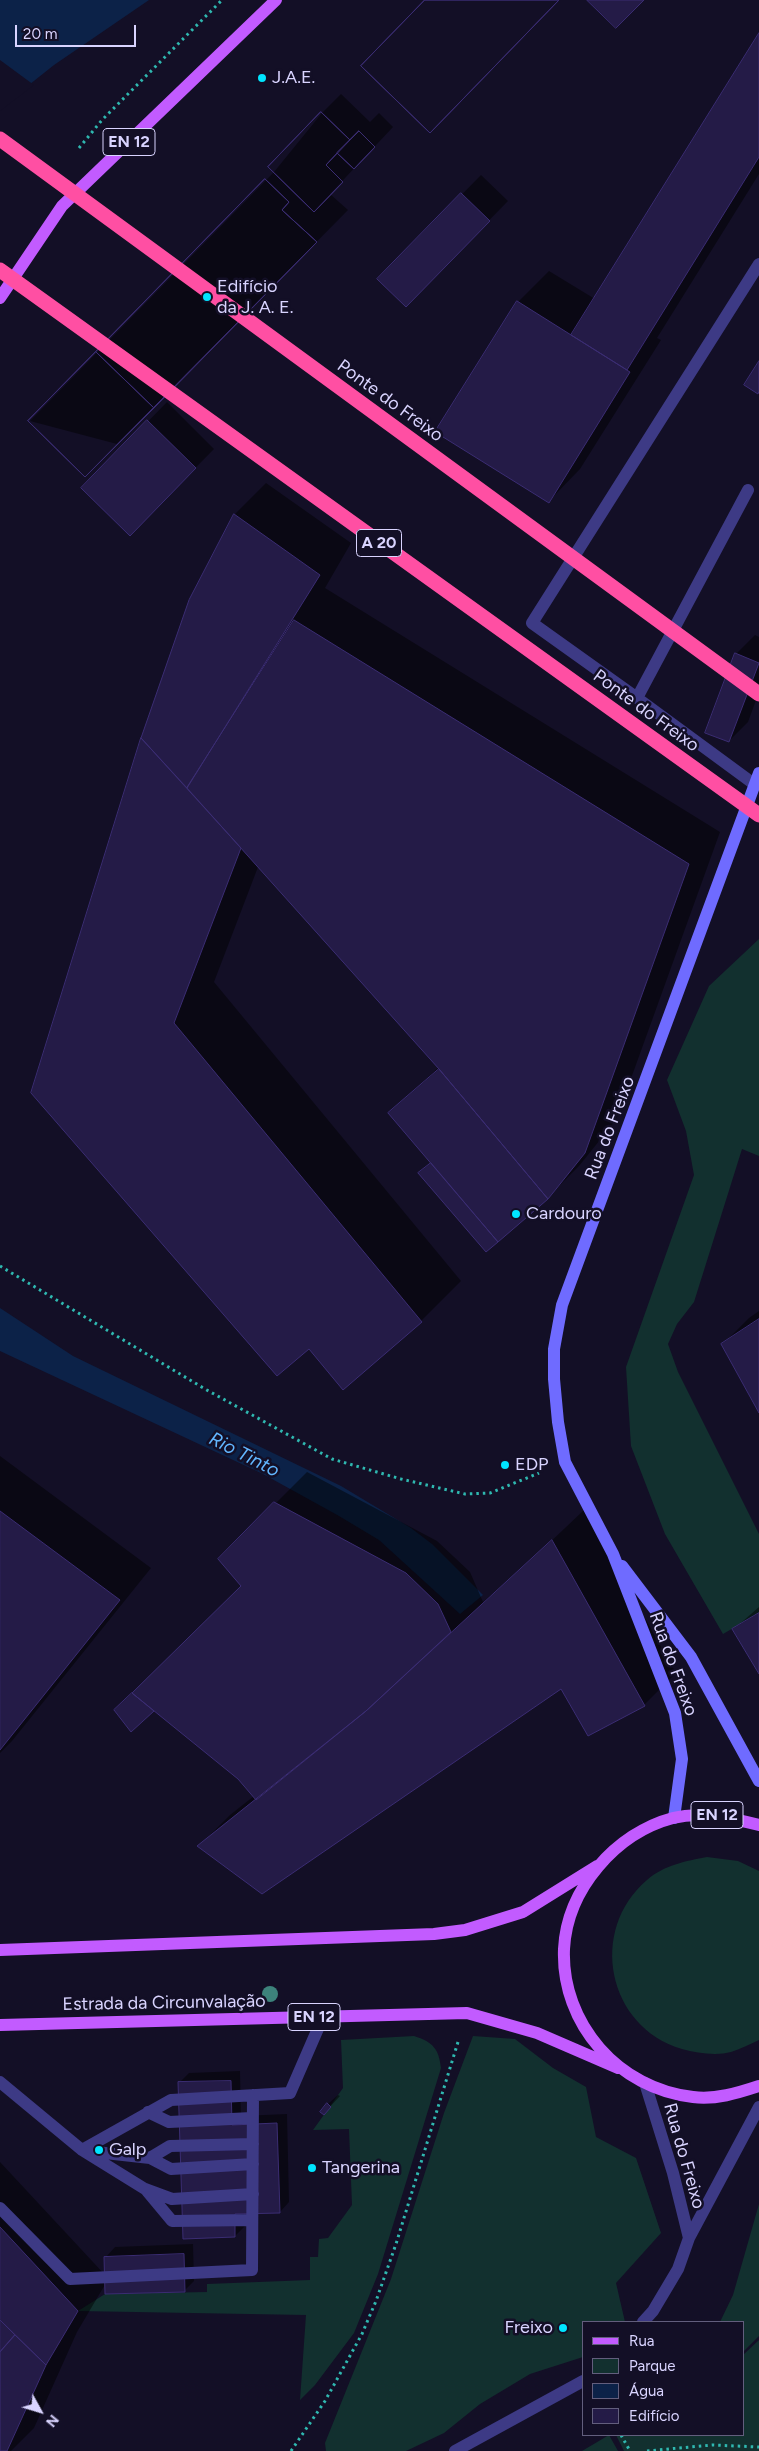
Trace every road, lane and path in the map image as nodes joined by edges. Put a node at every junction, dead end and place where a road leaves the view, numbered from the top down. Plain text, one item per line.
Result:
1 (222, 0) edge
2 (276, 0) edge
3 (0, 139) edge
4 (76, 151) dead end
5 (759, 264) edge
6 (0, 270) edge
7 (0, 298) edge
8 (748, 490) dead end
9 (759, 694) edge
10 (637, 698) junction
11 (757, 778) edge
12 (759, 815) edge
13 (0, 1266) edge
14 (565, 1462) junction
15 (613, 1554) junction
16 (759, 1781) edge
17 (674, 1818) junction
18 (759, 1826) edge
19 (597, 1866) junction
20 (0, 1950) edge
21 (323, 2016) junction
22 (0, 2024) edge
23 (460, 2036) dead end
24 (618, 2068) junction
25 (0, 2082) edge
26 (645, 2084) junction
27 (759, 2086) edge
28 (253, 2095) junction
29 (759, 2107) edge
30 (148, 2112) junction
31 (252, 2118) junction
32 (253, 2144) junction
33 (82, 2150) junction
34 (150, 2158) junction
35 (253, 2164) junction
36 (145, 2189) junction
37 (253, 2194) junction
38 (0, 2208) edge
39 (252, 2220) junction
40 (689, 2238) junction
41 (644, 2321) edge
42 (582, 2382) edge
43 (622, 2436) edge
44 (759, 2447) edge
45 (292, 2451) edge
46 (455, 2451) edge
47 (630, 2451) edge
48 (647, 2451) edge

1 - 4 path
2 - 7 main road, EN 12
3 - 9 highway, Ponte do Freixo
5 - 10 street
6 - 12 highway, Ponte do Freixo / A 20
8 - 10 street
10 - 11 street
11 - 14 main road, Rua do Freixo
13 - 14 path
14 - 15 main road, Rua do Freixo
15 - 16 main road, Rua do Freixo
15 - 17 main road, Rua do Freixo
17 - 18 main road, EN 12
17 - 19 main road, EN 12
19 - 20 main road, EN 12
19 - 24 main road, EN 12
21 - 22 main road, Estrada da Circunvalação / EN 12
21 - 24 main road, Estrada da Circunvalação / EN 12
21 - 28 street
23 - 45 path
24 - 26 main road, EN 12
25 - 33 street
26 - 27 main road, EN 12
26 - 40 street, Rua do Freixo
28 - 30 street
28 - 31 street
29 - 40 street, Rua do Freixo
30 - 31 street
30 - 33 street
31 - 32 street
32 - 34 street
32 - 35 street
33 - 34 street
33 - 36 street
34 - 35 street
35 - 37 street
36 - 37 street
36 - 39 street
37 - 39 street
38 - 39 street
40 - 41 street, Rua do Freixo
42 - 46 street
43 - 47 path
44 - 48 path

